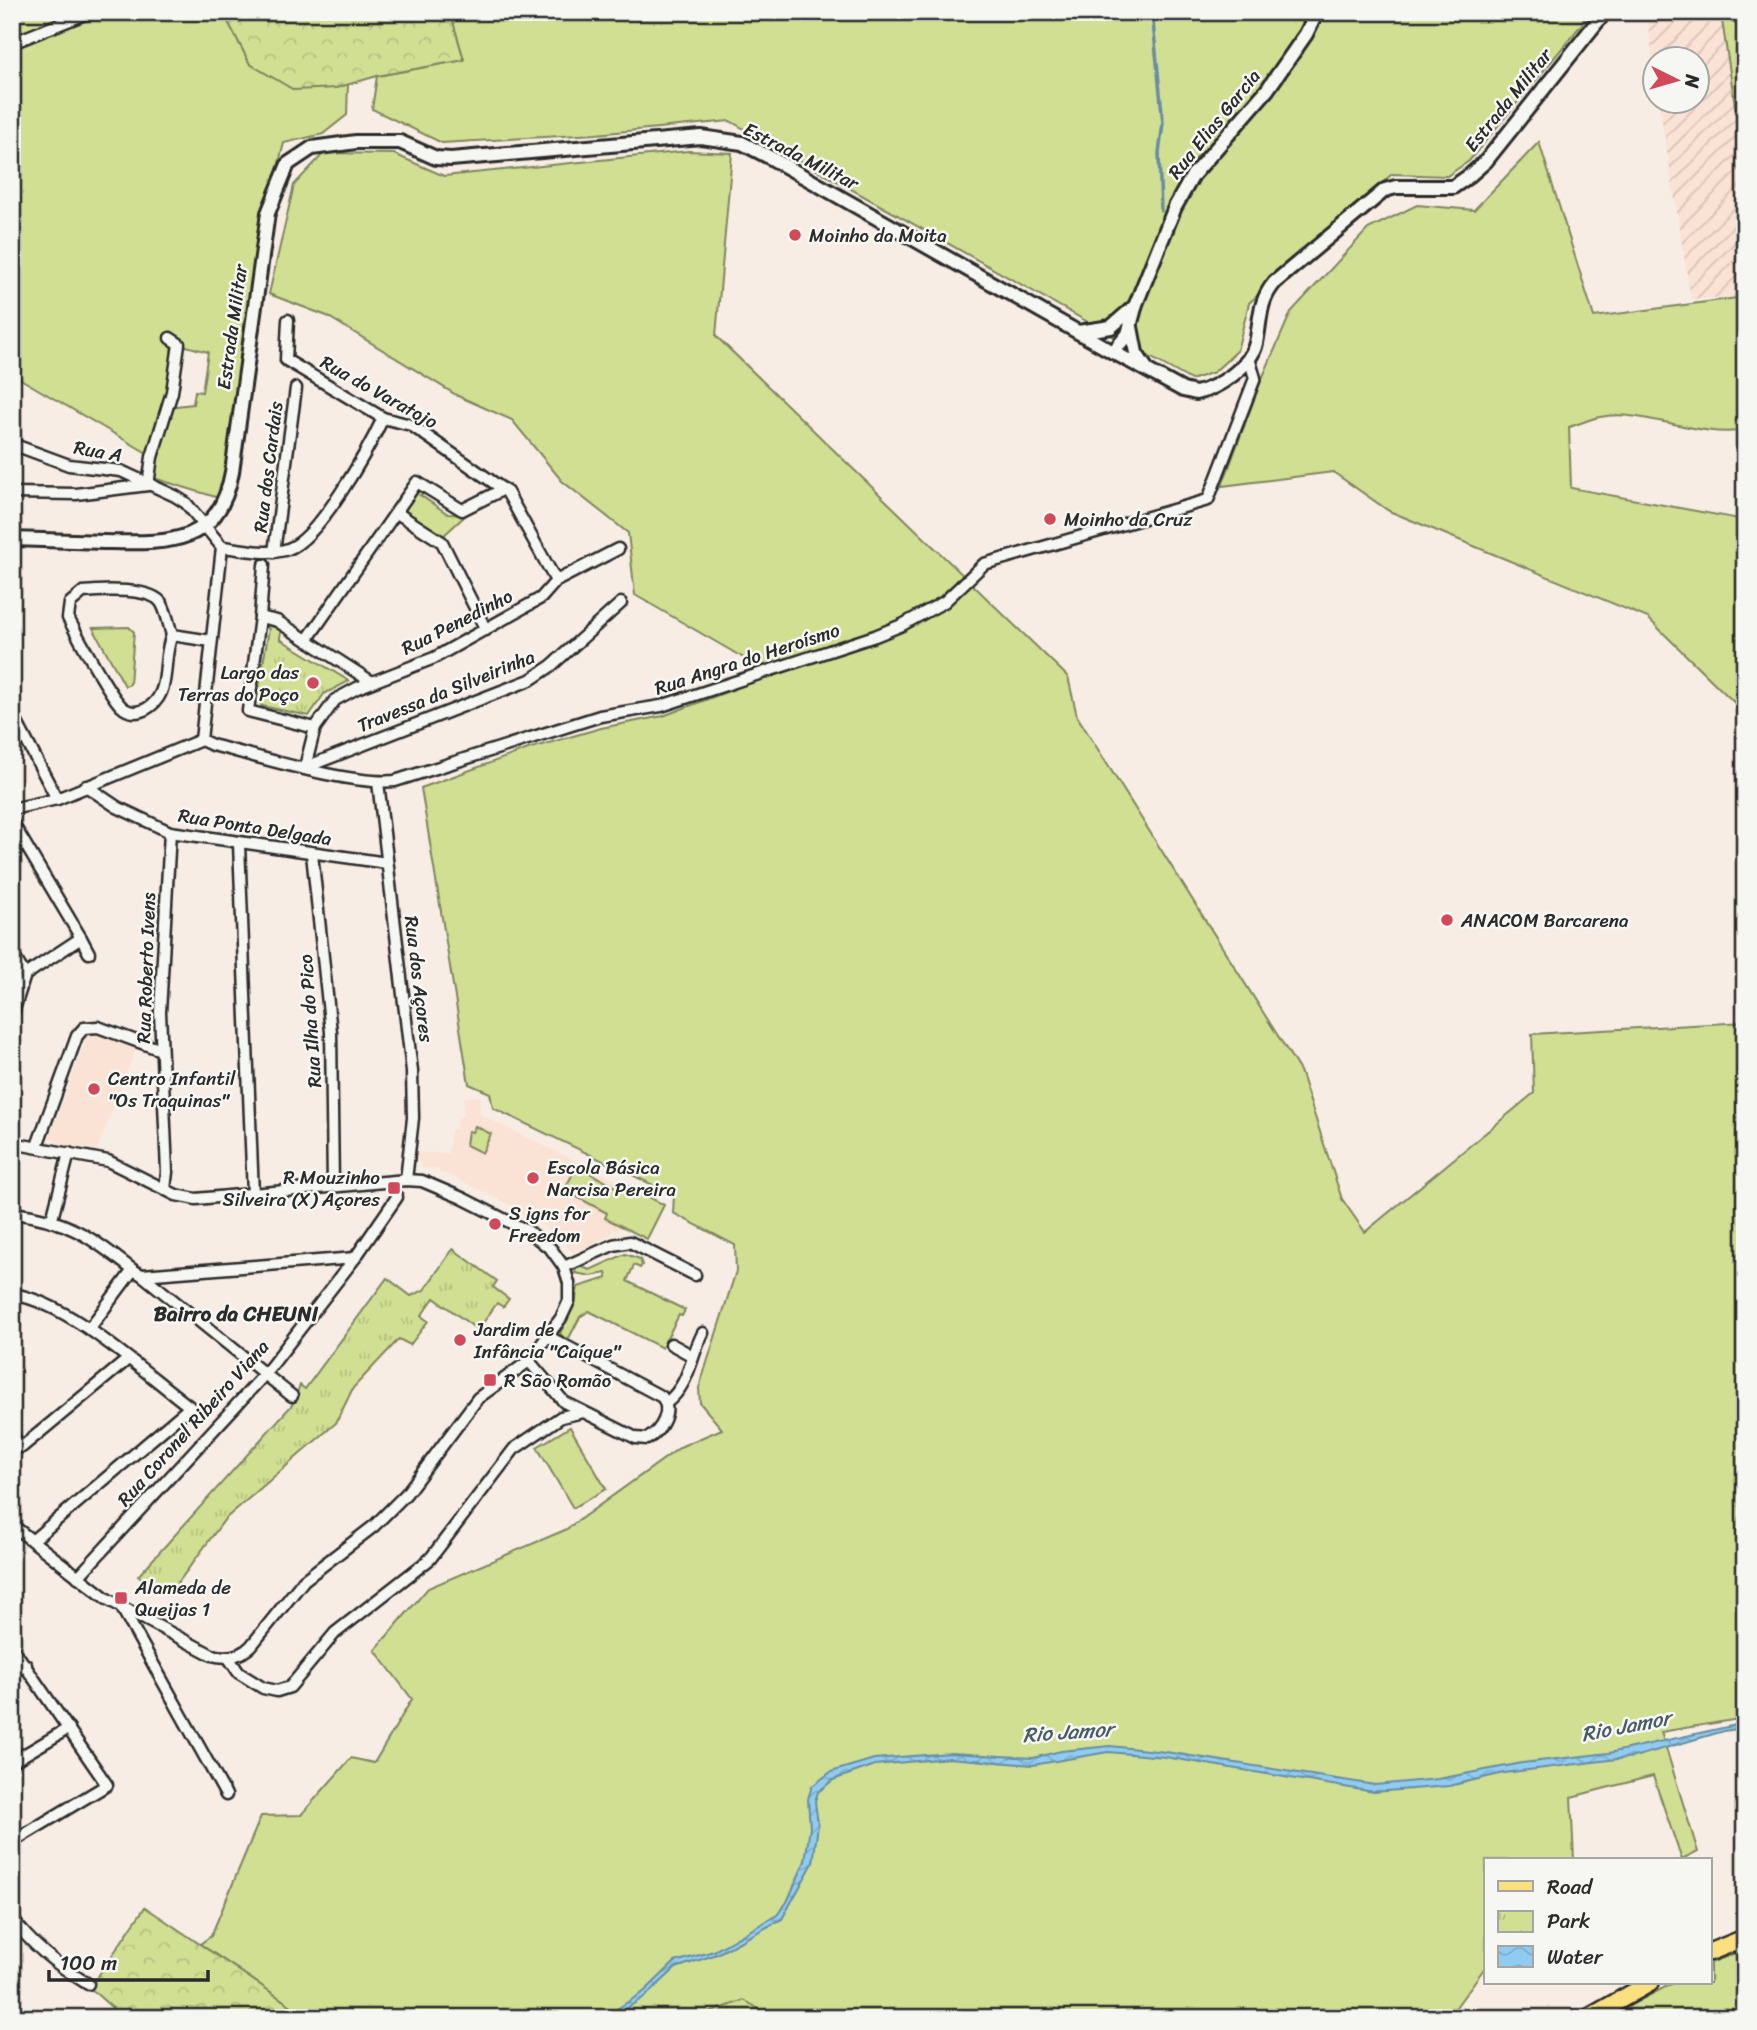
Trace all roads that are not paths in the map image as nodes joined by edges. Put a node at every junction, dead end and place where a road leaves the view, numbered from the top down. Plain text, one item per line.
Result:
1 (90, 12) edge
2 (1317, 12) edge
3 (1605, 12) edge
4 (12, 43) edge
5 (288, 320) dead end
6 (1129, 321) junction
7 (1078, 332) junction
8 (170, 338) dead end
9 (1113, 352) junction
10 (1249, 358) junction
11 (1148, 371) junction
12 (296, 388) dead end
13 (383, 418) junction
14 (12, 443) edge
15 (148, 485) junction
16 (504, 489) junction
17 (12, 494) edge
18 (397, 513) junction
19 (204, 527) junction
20 (12, 539) edge
21 (222, 547) junction
22 (618, 549) dead end
23 (274, 552) junction
24 (264, 565) dead end
25 (556, 582) junction
26 (621, 603) dead end
27 (260, 617) junction
28 (486, 630) junction
29 (172, 635) junction
30 (307, 640) junction
31 (211, 641) junction
32 (372, 682) junction
33 (12, 713) edge
34 (315, 728) junction
35 (201, 740) junction
36 (305, 767) junction
37 (378, 782) junction
38 (86, 786) junction
39 (57, 799) junction
40 (12, 809) edge
41 (12, 822) edge
42 (170, 832) junction
43 (239, 844) junction
44 (312, 854) junction
45 (387, 863) junction
46 (80, 938) junction
47 (12, 953) edge
48 (89, 953) dead end
49 (25, 975) junction
50 (12, 1016) edge
51 (161, 1049) junction
52 (12, 1143) edge
53 (37, 1146) junction
54 (69, 1153) junction
55 (406, 1180) junction
56 (333, 1186) junction
57 (165, 1189) junction
58 (253, 1194) junction
59 (397, 1197) dead end
60 (12, 1213) edge
61 (52, 1219) junction
62 (355, 1258) junction
63 (564, 1267) junction
64 (138, 1273) junction
65 (695, 1275) dead end
66 (12, 1294) edge
67 (89, 1329) junction
68 (703, 1333) dead end
69 (548, 1337) junction
70 (671, 1344) dead end
71 (691, 1355) junction
72 (127, 1360) junction
73 (529, 1361) junction
74 (265, 1374) junction
75 (292, 1396) dead end
76 (666, 1402) junction
77 (583, 1412) junction
78 (12, 1436) edge
79 (12, 1525) edge
80 (32, 1541) junction
81 (78, 1577) junction
82 (122, 1607) junction
83 (12, 1647) edge
84 (228, 1657) junction
85 (26, 1665) junction
86 (12, 1673) edge
87 (69, 1728) junction
88 (12, 1762) edge
89 (226, 1795) dead end
90 (12, 1842) edge
91 (12, 1918) edge
92 (1745, 1938) edge
93 (1712, 1951) edge
94 (88, 1984) dead end
95 (1648, 1984) edge
96 (1588, 2018) edge

1 - 4 street
2 - 6 street, Rua Elias Garcia
3 - 10 street, Estrada Militar
5 - 13 street, Rua do Varatojo
6 - 7 street
6 - 9 street, Rua Elias Garcia
6 - 11 street, Rua Elias Garcia
7 - 9 street, Estrada Militar
7 - 19 street, Estrada Militar
8 - 15 street
9 - 11 street, Estrada Militar
10 - 11 street, Estrada Militar
10 - 37 street, Rua Angra do Heroísmo
12 - 23 street, Rua dos Cardais
13 - 16 street, Rua do Varatojo
13 - 23 street
14 - 15 street, Rua A
15 - 17 street
15 - 19 street, Rua A
16 - 18 street
16 - 25 street, Rua do Varatojo
18 - 28 street
18 - 30 street
19 - 20 street
19 - 21 street, Rua A
21 - 23 street
21 - 31 street
22 - 25 street, Rua Penedinho
24 - 27 street
25 - 28 street, Rua Penedinho
26 - 36 street, Travessa da Silveirinha
27 - 30 street
27 - 34 street
28 - 32 street, Rua Penedinho
29 - 29 street
29 - 31 street
30 - 32 street
31 - 35 street
32 - 34 street, Rua Penedinho
33 - 39 street
34 - 36 street, Rua Penedinho
35 - 36 street, Rua Angra do Heroísmo
35 - 38 street
36 - 37 street, Rua Angra do Heroísmo
37 - 45 street, Rua dos Açores
38 - 39 street
38 - 42 street, Rua Ponta Delgada
39 - 40 street
41 - 46 street
42 - 43 street, Rua Ponta Delgada
42 - 51 street, Rua Roberto Ivens
43 - 44 street, Rua Ponta Delgada
43 - 58 street
44 - 45 street, Rua Ponta Delgada
44 - 56 street, Rua Ilha do Pico
45 - 55 street, Rua dos Açores
46 - 48 street
46 - 49 street
47 - 49 street
49 - 50 street
51 - 53 street
51 - 57 street, Rua Roberto Ivens
52 - 53 street
53 - 54 street
54 - 57 street
54 - 61 street
55 - 56 street
55 - 63 street
56 - 58 street
57 - 58 street
59 - 62 street, Rua Coronel Ribeiro Viana
60 - 61 street
61 - 64 street
62 - 64 street
62 - 74 street, Rua Coronel Ribeiro Viana
63 - 65 street
63 - 69 street
64 - 67 street
64 - 74 street
66 - 67 street
67 - 72 street
68 - 71 street
69 - 73 street
69 - 76 street
70 - 71 street
71 - 76 street
72 - 78 street
72 - 80 street
73 - 77 street
73 - 84 street
74 - 75 street
74 - 81 street, Rua Coronel Ribeiro Viana
76 - 77 street
77 - 84 street
79 - 80 street
80 - 81 street
81 - 82 street
82 - 84 street
82 - 89 street
83 - 85 street
85 - 86 street
85 - 87 street
87 - 88 street
87 - 90 street
91 - 94 street
92 - 93 main road
95 - 96 main road

